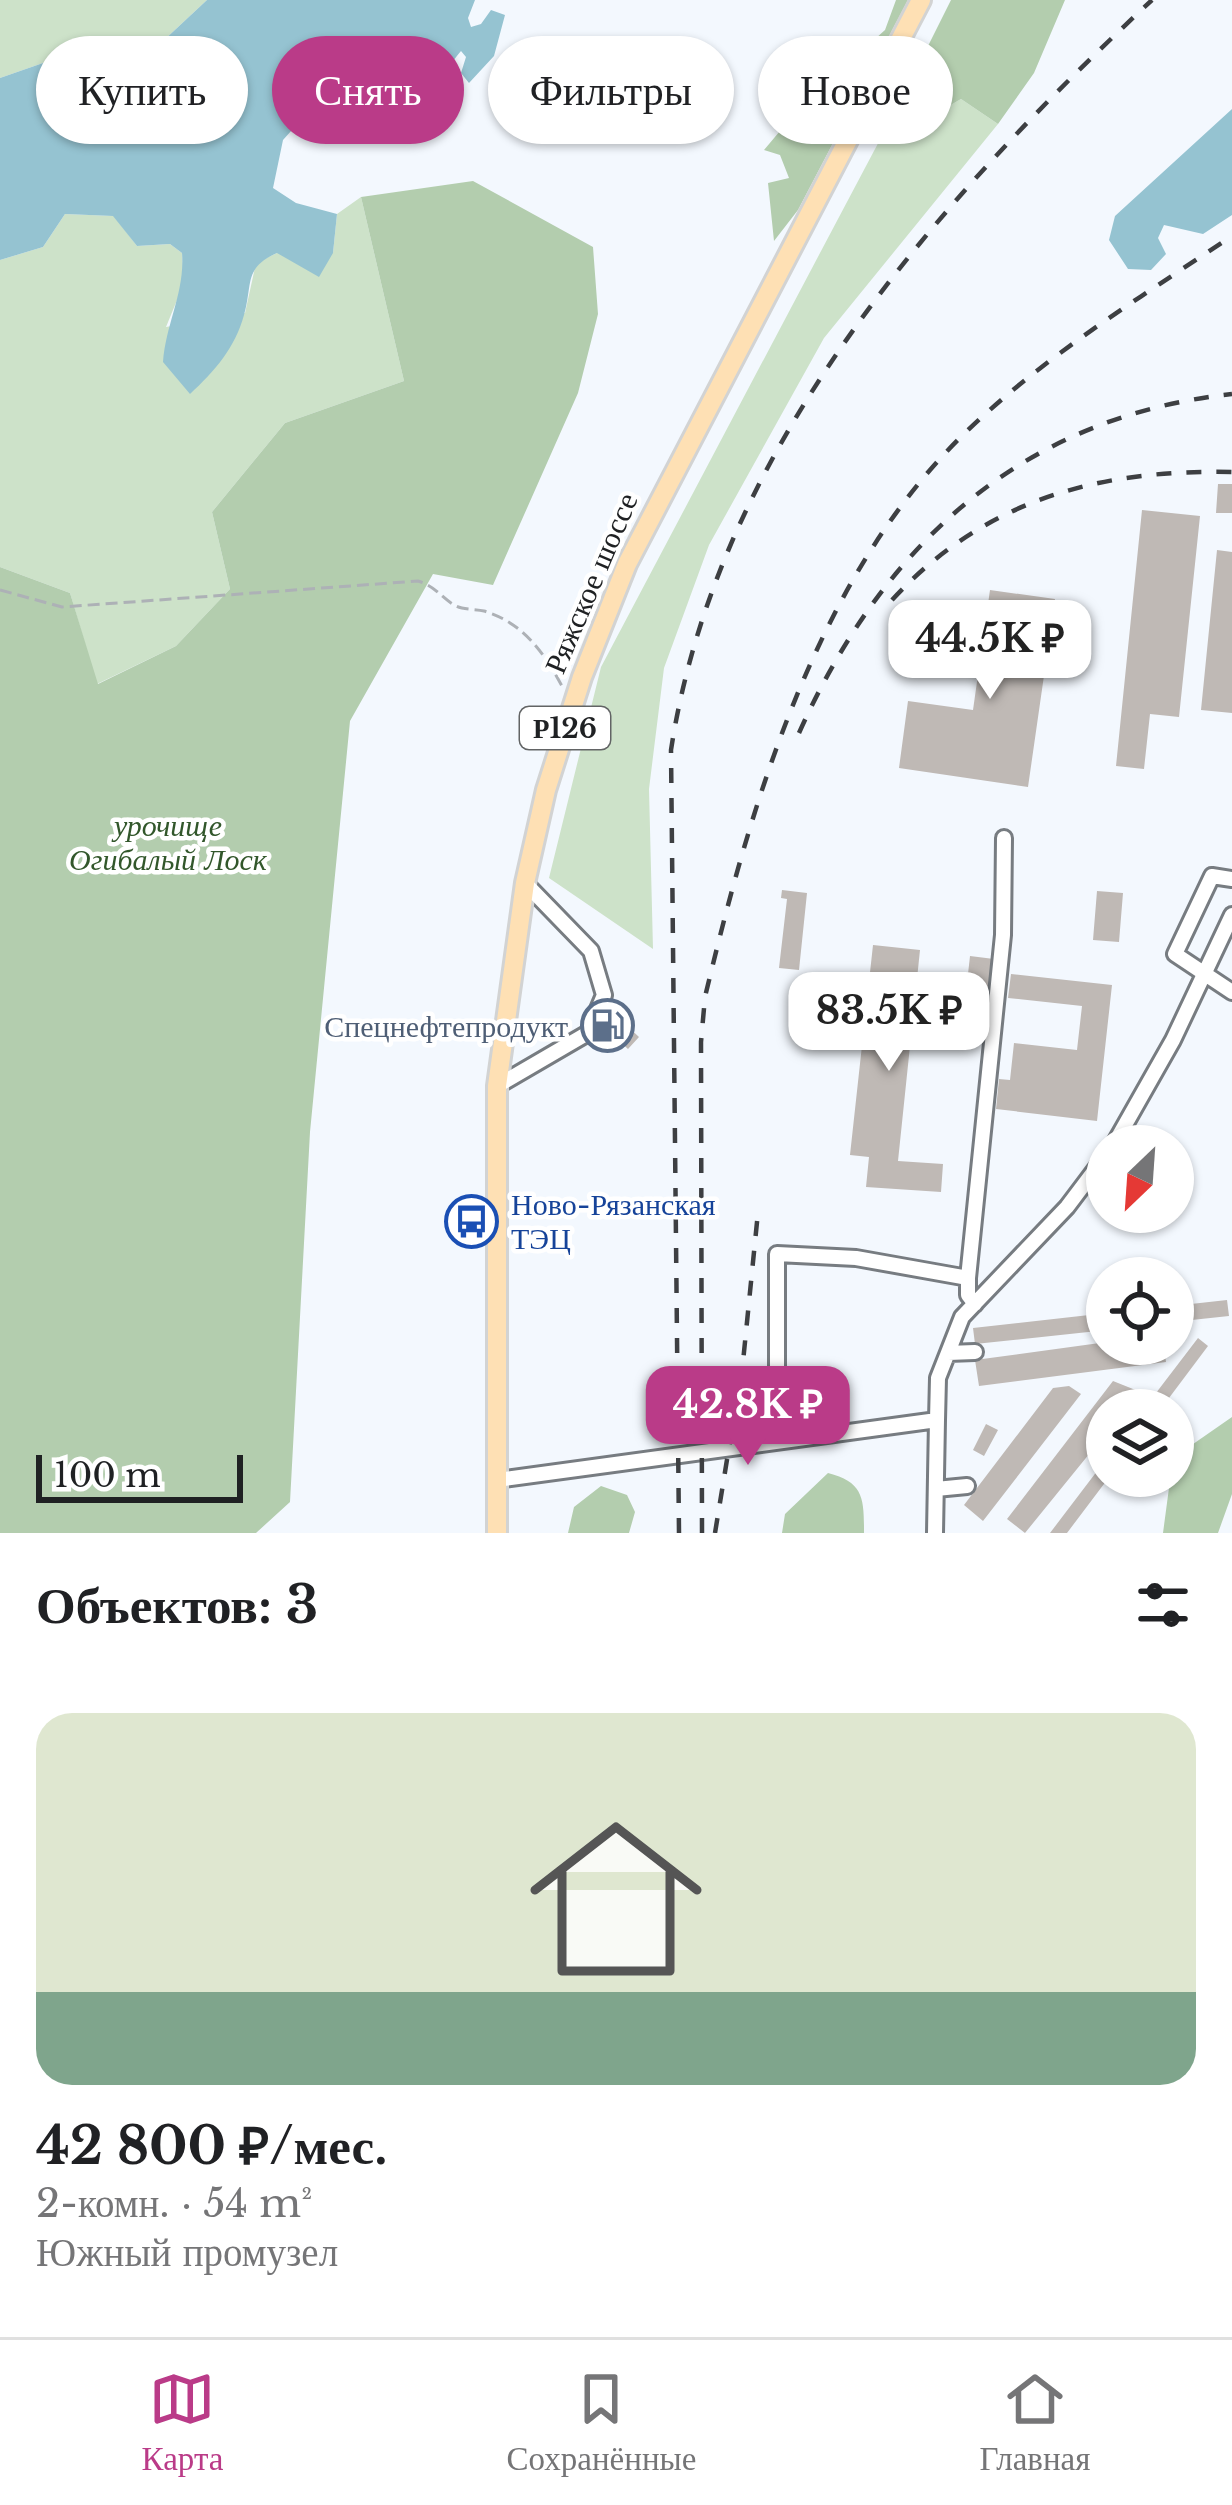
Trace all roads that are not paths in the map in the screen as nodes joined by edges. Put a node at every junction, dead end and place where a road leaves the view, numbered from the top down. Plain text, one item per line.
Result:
1 (922, 0) edge
2 (1004, 838) dead end
3 (1232, 879) edge
4 (525, 883) junction
5 (1232, 915) edge
6 (1204, 977) junction
7 (1232, 992) edge
8 (497, 1086) junction
9 (1124, 1125) edge
10 (1086, 1182) edge
11 (968, 1278) junction
12 (975, 1304) junction
13 (975, 1352) dead end
14 (948, 1353) junction
15 (937, 1420) junction
16 (771, 1440) junction
17 (497, 1480) junction
18 (967, 1486) dead end
19 (936, 1489) junction
20 (497, 1533) edge
21 (935, 1533) edge

1 - 4 main road, Ряжское шоссе / Р126
2 - 11 street
3 - 6 street
4 - 8 main road, Ряжское шоссе / Р126
4 - 8 street
5 - 6 street
6 - 7 street
6 - 9 street
8 - 17 main road, Ряжское шоссе / Р126
10 - 12 street
11 - 12 street
11 - 16 street
12 - 14 street
13 - 14 street
14 - 15 street
15 - 16 street
15 - 19 street
16 - 17 street
17 - 20 main road, Ряжское шоссе / Р126
18 - 19 street
19 - 21 street

